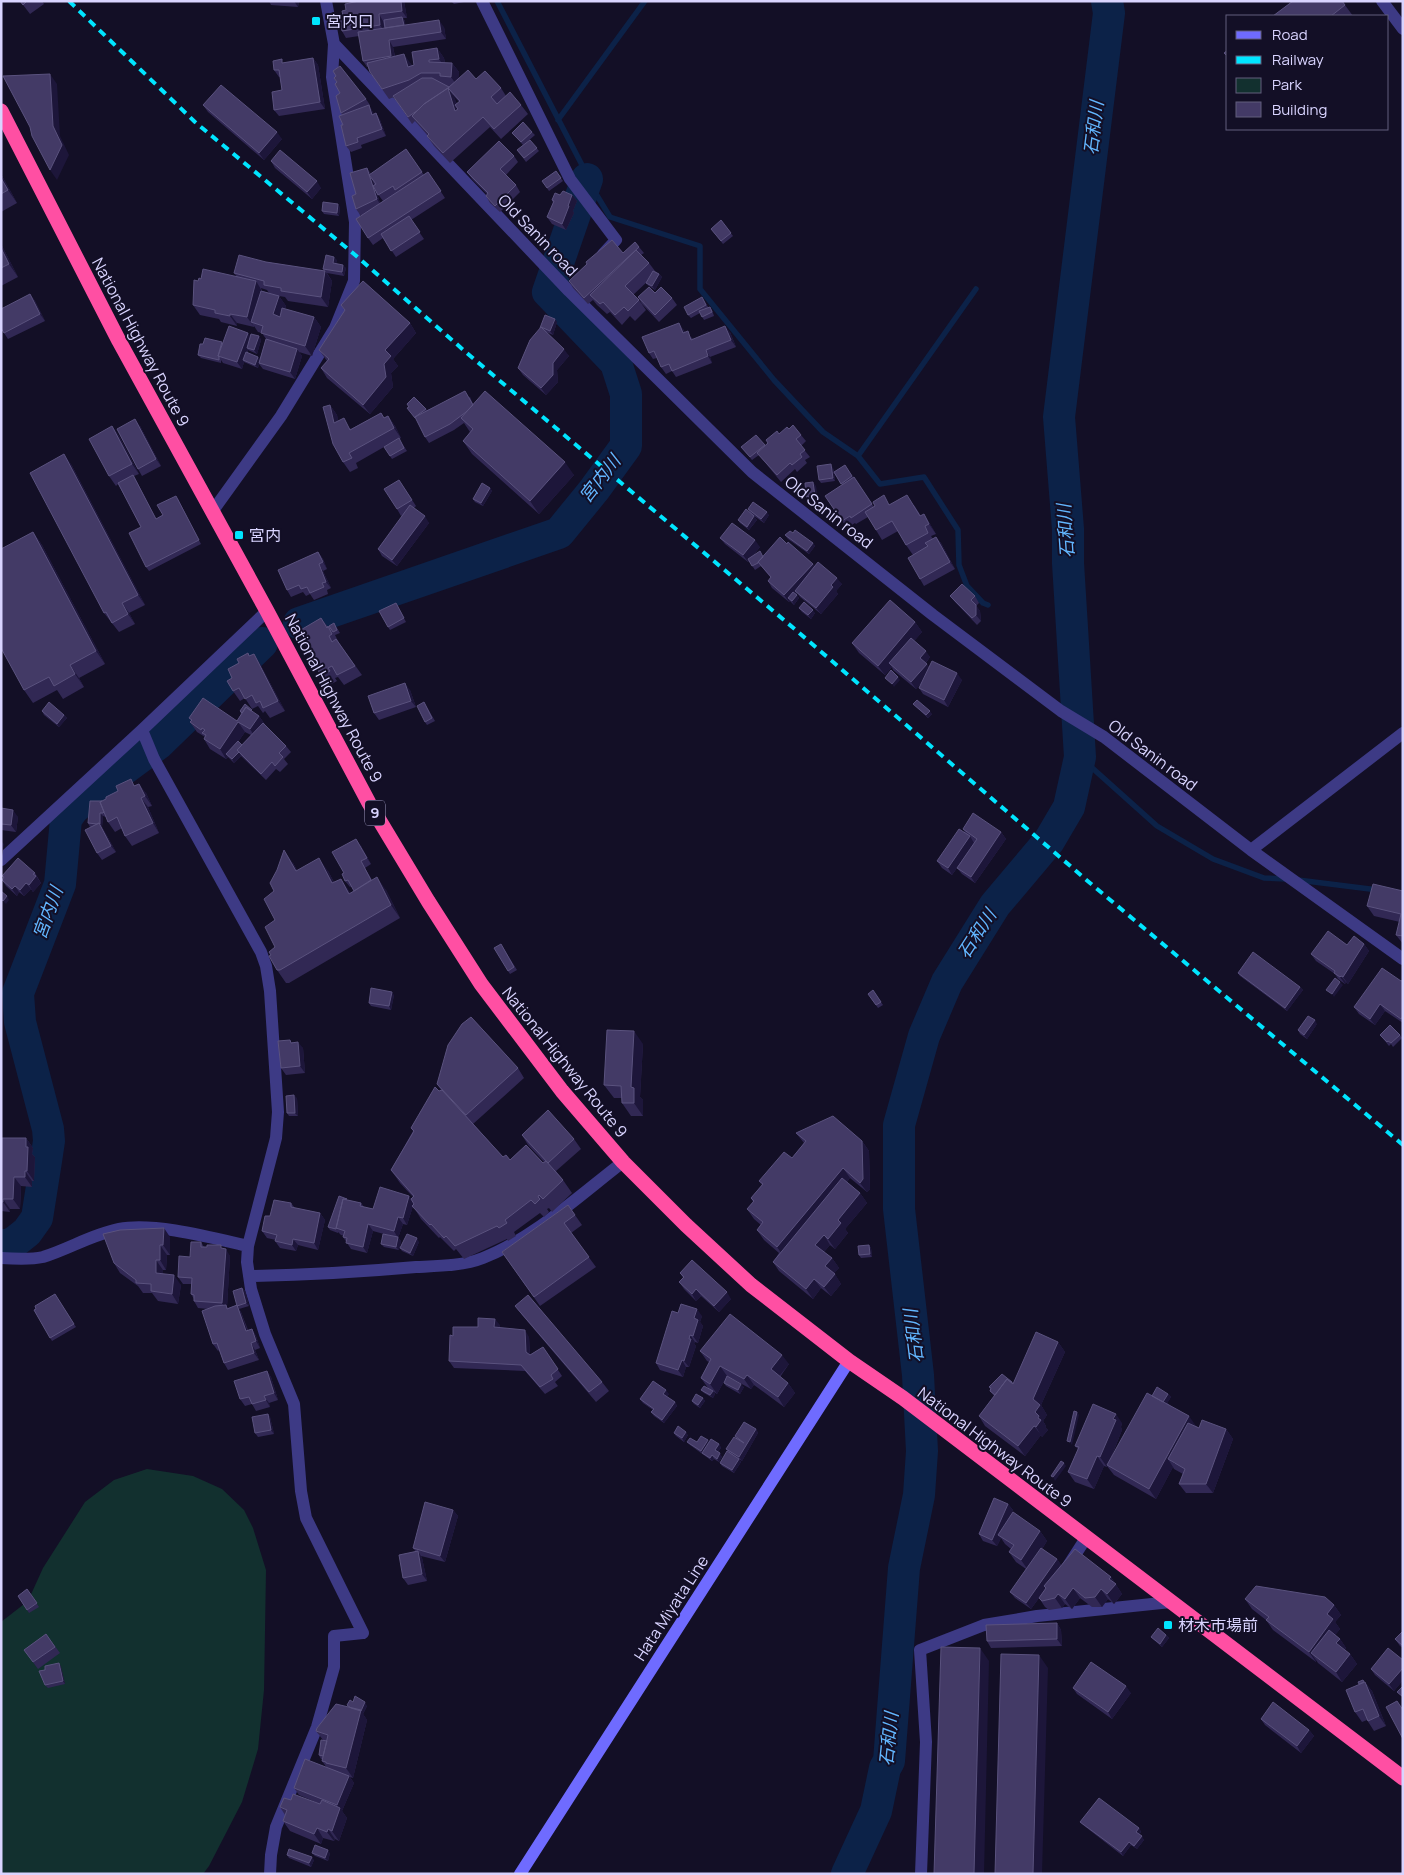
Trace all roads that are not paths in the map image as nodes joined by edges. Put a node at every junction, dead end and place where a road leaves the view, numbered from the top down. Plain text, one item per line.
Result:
1 (326, 1) edge
2 (482, 1) edge
3 (1382, 1) edge
4 (1403, 29) edge
5 (334, 44) junction
6 (1, 111) edge
7 (596, 262) edge
8 (212, 512) junction
9 (267, 611) junction
10 (142, 730) junction
11 (1403, 733) edge
12 (1251, 850) junction
13 (1, 860) edge
14 (1403, 959) edge
15 (623, 1162) junction
16 (248, 1246) junction
17 (1, 1258) edge
18 (250, 1276) junction
19 (849, 1361) junction
20 (1086, 1538) junction
21 (1061, 1577) edge
22 (1047, 1600) edge
23 (1170, 1602) junction
24 (1037, 1616) junction
25 (1403, 1778) edge
26 (270, 1874) edge
27 (520, 1874) edge
28 (921, 1874) edge

1 - 5 street
2 - 7 street
3 - 4 street
5 - 8 street
5 - 12 street, Old Sanin road
6 - 8 highway, National Highway Route 9 / 9
8 - 9 highway, National Highway Route 9 / 9
9 - 10 street
9 - 15 highway, National Highway Route 9 / 9
10 - 13 street
10 - 16 street
11 - 12 street
12 - 14 street, Old Sanin road
15 - 18 street
15 - 19 highway, National Highway Route 9 / 9
16 - 17 street
16 - 18 street
18 - 26 street
19 - 20 highway, National Highway Route 9 / 9
19 - 27 main road, Hata Miyata Line
20 - 21 street
20 - 23 highway, National Highway Route 9 / 9
22 - 24 street
23 - 24 street
23 - 25 highway, National Highway Route 9 / 9
24 - 28 street

